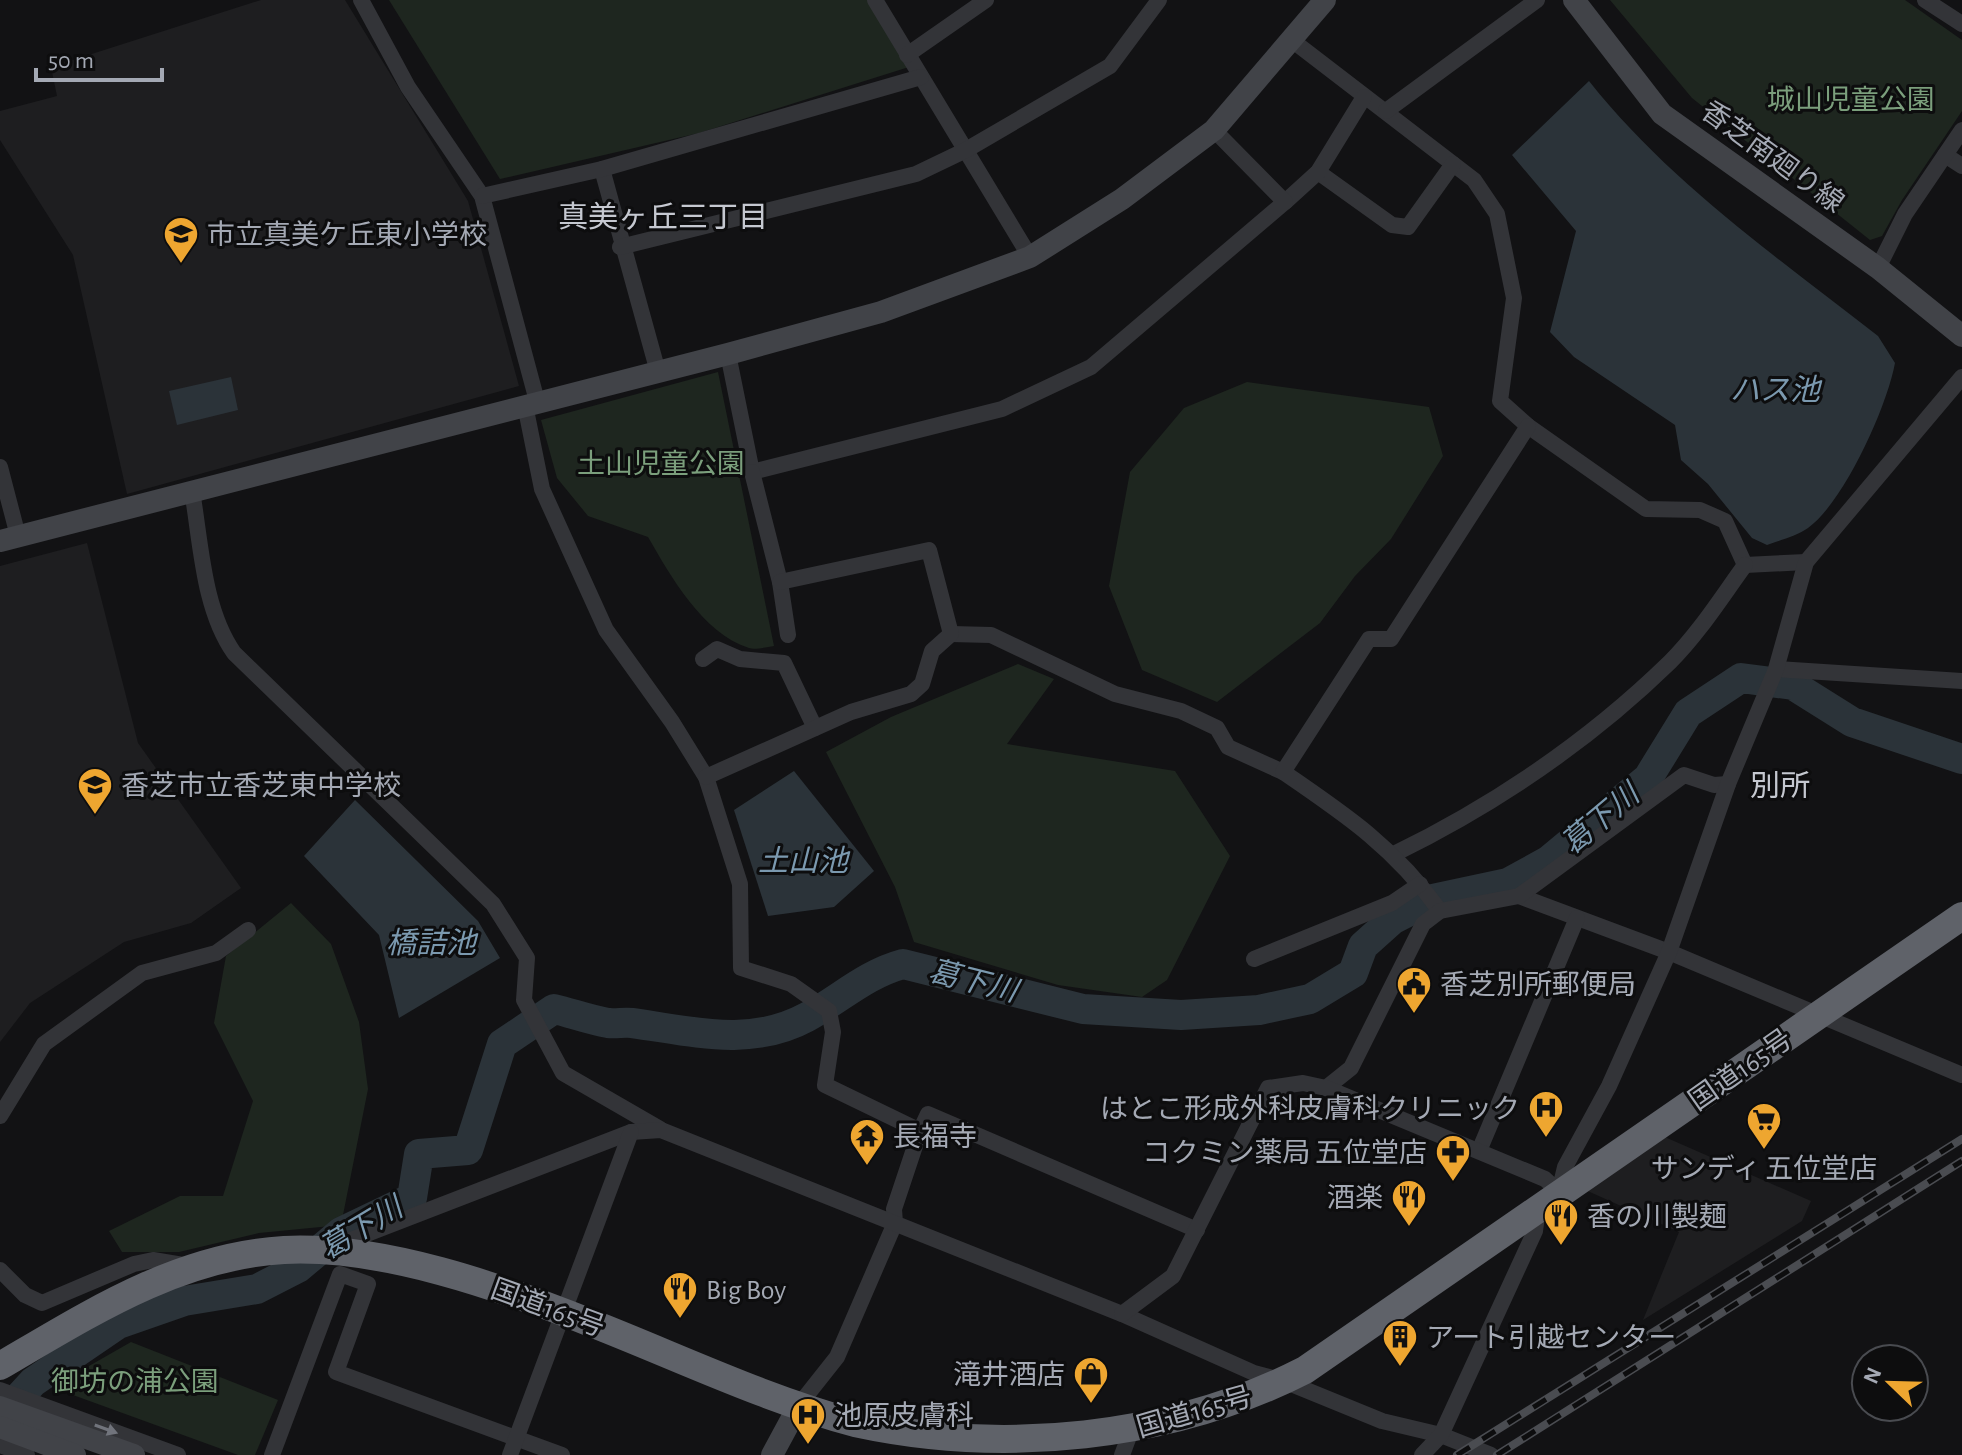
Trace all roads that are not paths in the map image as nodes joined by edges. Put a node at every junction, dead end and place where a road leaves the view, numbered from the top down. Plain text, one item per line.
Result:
1 (361, 0) edge
2 (875, 0) edge
3 (986, 0) edge
4 (1159, 0) edge
5 (1325, 0) edge
6 (1537, 0) edge
7 (1574, 0) edge
8 (1925, 0) edge
9 (1962, 24) edge
10 (1293, 41) junction
11 (907, 55) junction
12 (921, 77) junction
13 (1364, 97) junction
14 (1386, 111) junction
15 (1214, 130) junction
16 (1962, 130) edge
17 (966, 150) junction
18 (1945, 155) junction
19 (1453, 164) junction
20 (1962, 166) edge
21 (602, 169) junction
22 (1318, 172) junction
23 (482, 196) junction
24 (1285, 202) junction
25 (620, 247) junction
26 (1030, 257) junction
27 (1878, 268) junction
28 (1962, 336) edge
29 (728, 354) junction
30 (658, 372) junction
31 (1962, 377) edge
32 (531, 403) junction
33 (1528, 426) junction
34 (0, 467) edge
35 (752, 472) junction
36 (192, 491) junction
37 (9, 538) edge
38 (1806, 562) junction
39 (1745, 565) junction
40 (780, 582) junction
41 (951, 634) junction
42 (788, 635) dead end
43 (703, 659) dead end
44 (1776, 669) junction
45 (1962, 681) edge
46 (815, 728) junction
47 (1283, 772) junction
48 (706, 777) junction
49 (1728, 784) junction
50 (1394, 854) junction
51 (1420, 884) junction
52 (1519, 896) junction
53 (1440, 911) junction
54 (1962, 916) edge
55 (1577, 918) junction
56 (248, 930) dead end
57 (1669, 952) junction
58 (1254, 959) dead end
59 (1820, 1014) junction
60 (1962, 1075) edge
61 (1326, 1088) junction
62 (0, 1116) edge
63 (661, 1130) junction
64 (920, 1131) junction
65 (631, 1132) junction
66 (1479, 1151) junction
67 (1549, 1200) junction
68 (895, 1223) junction
69 (1197, 1230) junction
70 (322, 1252) junction
71 (195, 1267) junction
72 (0, 1270) edge
73 (562, 1311) junction
74 (1122, 1314) junction
75 (0, 1366) edge
76 (1284, 1381) junction
77 (0, 1390) edge
78 (799, 1405) junction
79 (0, 1407) edge
80 (0, 1427) edge
81 (1441, 1435) junction
82 (516, 1438) junction
83 (1126, 1443) edge
84 (0, 1445) edge
85 (27, 1455) edge
86 (75, 1455) edge
87 (134, 1455) edge
88 (178, 1455) edge
89 (272, 1455) edge
90 (510, 1455) edge
91 (562, 1455) edge
92 (772, 1455) edge
93 (1422, 1455) edge
94 (1491, 1455) edge

1 - 23 street
2 - 11 street
3 - 11 street
4 - 17 street
5 - 10 street
6 - 14 street
7 - 27 street, 香芝南廻り線
8 - 9 street
10 - 13 street
10 - 15 street
11 - 12 street
12 - 17 street
12 - 21 street
13 - 14 street
13 - 22 street
14 - 19 street
15 - 24 street
15 - 26 street
16 - 18 street
17 - 25 street
17 - 26 street
18 - 20 street
18 - 27 street
19 - 22 street
19 - 33 street
21 - 23 street
21 - 25 street
22 - 24 street
23 - 32 street
24 - 35 street
25 - 30 street
26 - 29 street
27 - 28 street, 香芝南廻り線
29 - 30 street
29 - 35 street
30 - 32 street
31 - 38 street
32 - 36 street
32 - 48 street
33 - 39 street
33 - 47 street
34 - 37 street
35 - 40 street
36 - 37 street
36 - 63 street
38 - 39 street
38 - 44 street
39 - 50 street
40 - 41 street
40 - 42 street
41 - 46 street
41 - 47 street
43 - 46 street
44 - 45 street
44 - 49 street
46 - 48 street
47 - 50 street
48 - 64 street
49 - 52 street
49 - 57 street
50 - 51 street
51 - 53 street
51 - 58 street
52 - 53 street
52 - 55 street
53 - 61 street
54 - 59 highway, 国道165号
55 - 57 street
55 - 66 street
56 - 62 street
57 - 59 street
57 - 67 street
59 - 60 street
59 - 67 highway, 国道165号
61 - 66 street
61 - 69 street
63 - 65 street
63 - 68 street
64 - 68 street
64 - 69 street
65 - 70 street
65 - 73 street
66 - 67 street
67 - 76 highway, 国道165号
67 - 81 street
68 - 74 street
68 - 78 street
69 - 74 street
70 - 71 highway, 国道165号
70 - 73 highway, 国道165号
71 - 72 street
71 - 75 highway, 国道165号
73 - 78 highway, 国道165号
73 - 82 street
74 - 76 street
76 - 81 street
76 - 83 highway, 国道165号
77 -> 88 street
78 - 83 highway, 国道165号
78 - 92 street
79 - 87 street
80 - 86 street
81 - 93 street
81 - 94 street
82 - 89 street
82 - 90 street
82 - 91 street
84 - 85 street

